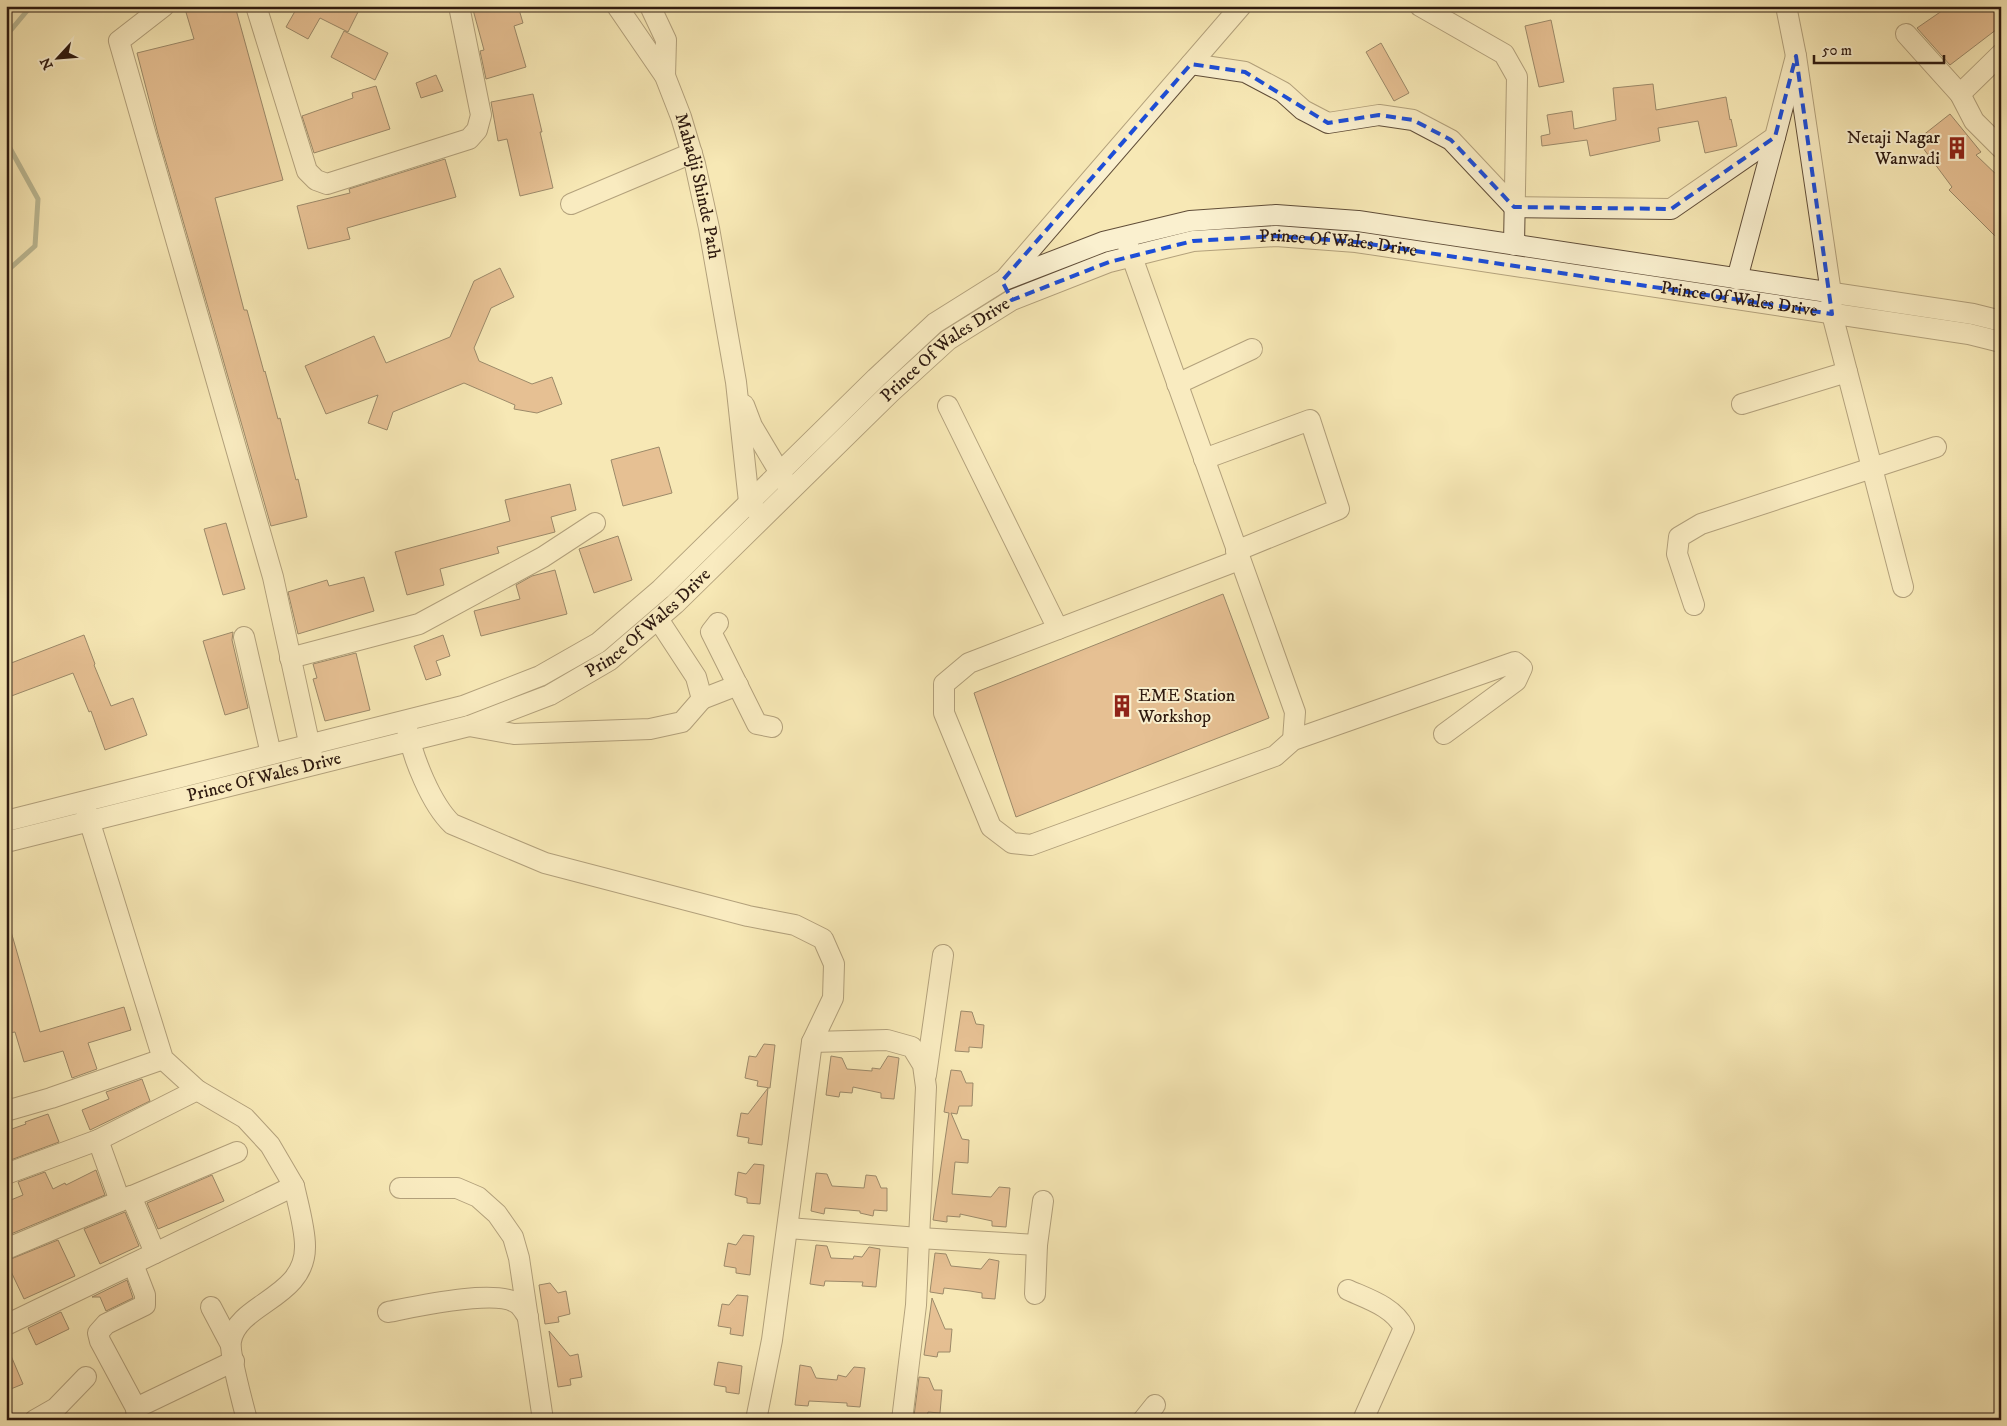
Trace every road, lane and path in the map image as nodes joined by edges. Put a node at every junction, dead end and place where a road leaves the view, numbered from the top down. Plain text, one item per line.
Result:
1 (164, 6) edge
2 (256, 6) edge
3 (459, 6) edge
4 (618, 6) edge
5 (650, 6) edge
6 (1241, 6) edge
7 (1420, 6) edge
8 (1786, 6) edge
9 (1906, 34) dead end
10 (2001, 54) edge
11 (1796, 56) junction
12 (1191, 64) junction
13 (665, 76) junction
14 (1960, 94) junction
15 (1775, 136) junction
16 (2001, 148) edge
17 (692, 153) junction
18 (571, 204) dead end
19 (1514, 207) junction
20 (1125, 237) junction
21 (1514, 245) junction
22 (1131, 256) junction
23 (1737, 279) junction
24 (1002, 281) junction
25 (1831, 293) junction
26 (1012, 300) junction
27 (1832, 314) junction
28 (2001, 321) edge
29 (2001, 342) edge
30 (1252, 349) dead end
31 (1846, 372) junction
32 (736, 382) junction
33 (1177, 384) junction
34 (1742, 404) dead end
35 (948, 406) dead end
36 (1936, 448) dead end
37 (1204, 459) junction
38 (1871, 467) junction
39 (779, 472) junction
40 (792, 490) junction
41 (749, 502) junction
42 (763, 518) junction
43 (595, 523) dead end
44 (1238, 555) junction
45 (1903, 587) dead end
46 (1694, 605) dead end
47 (658, 619) junction
48 (718, 623) dead end
49 (1058, 629) junction
50 (244, 637) dead end
51 (290, 658) junction
52 (738, 686) junction
53 (702, 699) junction
54 (405, 721) junction
55 (470, 726) junction
56 (772, 727) dead end
57 (1444, 734) dead end
58 (1293, 740) junction
59 (409, 741) junction
60 (309, 745) junction
61 (271, 754) junction
62 (314, 765) junction
63 (84, 801) junction
64 (6, 821) edge
65 (89, 821) junction
66 (6, 842) edge
67 (943, 955) dead end
68 (812, 1042) junction
69 (163, 1059) junction
70 (925, 1082) junction
71 (197, 1090) junction
72 (6, 1111) edge
73 (98, 1140) junction
74 (236, 1152) dead end
75 (6, 1174) edge
76 (294, 1186) junction
77 (400, 1188) dead end
78 (125, 1199) junction
79 (1043, 1201) dead end
80 (788, 1228) junction
81 (919, 1238) junction
82 (1037, 1245) junction
83 (6, 1249) edge
84 (155, 1253) junction
85 (132, 1264) junction
86 (1348, 1290) dead end
87 (1035, 1294) dead end
88 (210, 1307) dead end
89 (388, 1312) dead end
90 (528, 1316) junction
91 (6, 1324) edge
92 (232, 1352) junction
93 (86, 1377) dead end
94 (137, 1414) edge
95 (35, 1420) edge
96 (247, 1420) edge
97 (543, 1420) edge
98 (756, 1420) edge
99 (902, 1420) edge
100 (1363, 1420) edge

1 - 51 street
2 - 3 street
4 - 13 street, Mahadji Shinde Path
5 - 13 street
6 - 12 street
7 - 19 street
8 - 11 street
9 - 14 street
10 - 14 street
11 - 15 street
11 - 25 street
12 - 19 street
12 - 24 street
13 - 17 street, Mahadji Shinde Path
14 - 16 street
15 - 19 street
15 - 23 street
17 - 18 street
17 - 32 street, Mahadji Shinde Path
19 - 21 street
20 - 21 street, Prince Of Wales Drive
20 - 22 street
20 - 24 street, Prince Of Wales Drive
21 - 23 street, Prince Of Wales Drive
22 - 26 street, Prince Of Wales Drive
22 - 27 street, Prince Of Wales Drive
22 - 33 street
23 - 25 street, Prince Of Wales Drive
24 - 26 street
24 - 39 street, Prince Of Wales Drive
25 - 27 street
25 - 28 street, Prince Of Wales Drive
26 - 40 street, Prince Of Wales Drive
27 - 29 street, Prince Of Wales Drive
27 - 31 street
30 - 33 street
31 - 34 street
31 - 38 street
32 - 39 street, Mahadji Shinde Path
32 - 41 street, Mahadji Shinde Path
33 - 37 street
35 - 49 street
36 - 38 street
37 - 44 street
37 - 44 street
38 - 45 street
38 - 46 street
39 - 40 street, Mahadji Shinde Path
39 - 41 street, Prince Of Wales Drive
40 - 42 street, Prince Of Wales Drive
41 - 42 street
41 - 54 street, Prince Of Wales Drive
42 - 47 street, Prince Of Wales Drive
43 - 51 street
44 - 49 street
44 - 58 street
47 - 53 street
47 - 55 street, Prince Of Wales Drive
48 - 52 street
49 - 58 street
50 - 61 street
51 - 60 street
52 - 53 street
52 - 56 street
53 - 55 street
54 - 59 street
54 - 60 street, Prince Of Wales Drive
55 - 59 street, Prince Of Wales Drive
57 - 58 street
59 - 62 street, Prince Of Wales Drive
59 - 68 street
60 - 61 street, Prince Of Wales Drive
60 - 62 street
61 - 63 street, Prince Of Wales Drive
62 - 65 street, Prince Of Wales Drive
63 - 64 street, Prince Of Wales Drive
63 - 65 street
65 - 66 street, Prince Of Wales Drive
65 - 69 street
67 - 70 street
68 - 70 street
68 - 80 street
69 - 71 street
69 - 72 street
70 - 81 street
71 - 73 street
71 - 76 street
73 - 75 street
73 - 78 street
74 - 78 street
76 - 84 street
76 - 92 street
77 - 90 street
78 - 83 street
78 - 84 street
79 - 82 street
80 - 81 street
80 - 98 street
81 - 82 street
81 - 99 street
82 - 87 street
84 - 85 street
85 - 91 street
85 - 94 street
86 - 100 street
88 - 92 street
89 - 90 street
90 - 97 street
92 - 94 street
92 - 96 street
93 - 95 street

